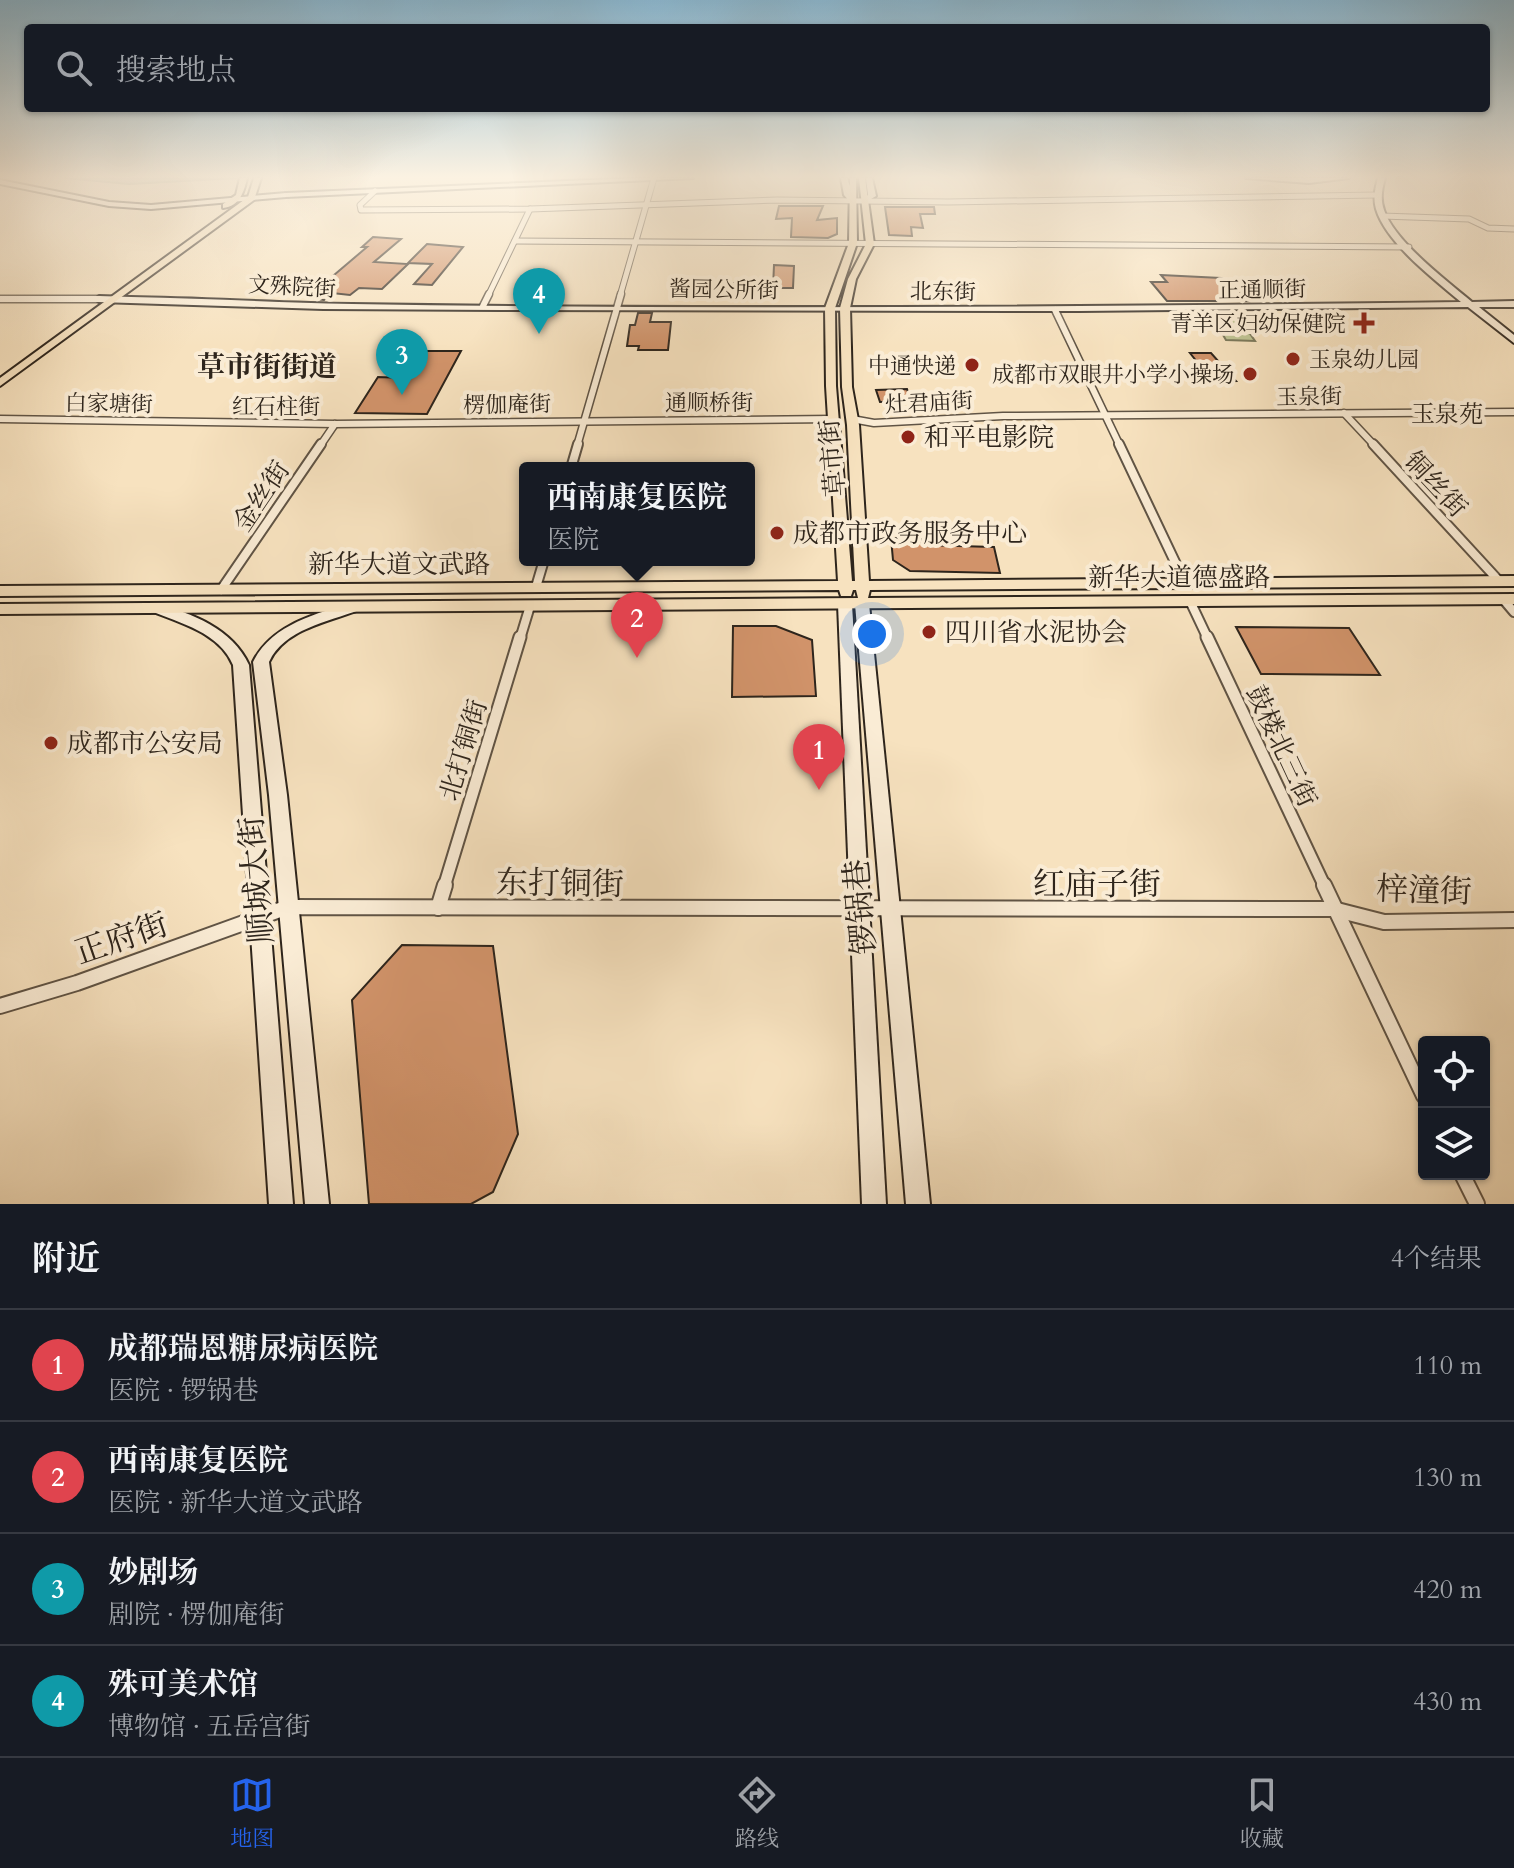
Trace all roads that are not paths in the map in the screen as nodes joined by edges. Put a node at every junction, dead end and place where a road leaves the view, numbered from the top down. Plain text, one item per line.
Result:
1 (188, 234) edge
2 (202, 234) edge
3 (518, 234) edge
4 (637, 234) edge
5 (853, 234) edge
6 (869, 234) edge
7 (1398, 234) edge
8 (515, 241) junction
9 (635, 242) junction
10 (853, 243) junction
11 (870, 244) junction
12 (1409, 247) junction
13 (0, 299) edge
14 (99, 299) junction
15 (113, 299) junction
16 (1470, 304) junction
17 (1514, 304) edge
18 (483, 306) junction
19 (617, 306) junction
20 (830, 308) junction
21 (845, 308) junction
22 (1055, 310) junction
23 (1514, 340) edge
24 (0, 372) edge
25 (0, 383) edge
26 (1514, 412) edge
27 (1344, 413) junction
28 (1105, 416) junction
29 (0, 419) edge
30 (834, 419) junction
31 (852, 419) junction
32 (584, 421) junction
33 (218, 424) joint
34 (335, 424) junction
35 (573, 462) edge
36 (542, 566) edge
37 (1499, 581) junction
38 (1514, 581) edge
39 (1185, 583) junction
40 (536, 587) junction
41 (221, 590) junction
42 (0, 591) edge
43 (854, 594) junction
44 (1508, 599) edge
45 (1190, 601) junction
46 (530, 606) junction
47 (354, 607) junction
48 (156, 608) junction
49 (0, 609) edge
50 (1514, 612) edge
51 (288, 907) junction
52 (438, 908) junction
53 (1333, 909) junction
54 (862, 911) junction
55 (891, 911) junction
56 (259, 919) junction
57 (1514, 920) edge
58 (0, 1006) edge
59 (1418, 1084) edge
60 (1465, 1180) edge
61 (281, 1204) edge
62 (317, 1204) edge
63 (874, 1204) edge
64 (918, 1204) edge
65 (1477, 1204) edge

1 - 14 main road
2 - 15 main road
3 - 8 street
4 - 9 street
5 - 10 main road
6 - 11 main road
7 - 12 street
8 - 9 street
8 - 18 street
9 - 10 street
9 - 19 street
10 - 11 street
10 - 20 main road
11 - 12 street
11 - 21 main road, 草市街
12 - 16 street
13 - 14 street
14 - 15 street, 文殊院街
14 - 24 main road
15 - 18 street, 文殊院街
15 - 25 main road
16 - 17 street, 正通顺街
16 - 22 street, 正通顺街
16 - 23 street
18 - 19 street, 文殊院街
19 - 20 street, 酱园公所街
19 - 32 street
20 - 21 street, 北东街
20 - 30 main road, 草市街
21 - 22 street, 北东街
21 - 31 main road, 草市街
22 - 28 street
26 - 27 street, 玉泉街
27 - 28 street, 玉泉街
27 - 37 street, 铜丝街
28 - 31 street, 灶君庙街
28 - 39 street
29 - 33 street, 白家塘街
30 - 32 street, 通顺桥街
30 - 43 main road, 草市街
31 - 43 main road, 草市街
32 - 34 street, 楞伽庵街
32 - 35 street
33 - 34 street, 红石柱街
34 - 41 street, 金丝街
36 - 40 street
37 - 38 main road, 新华大道德盛路
37 - 39 main road, 新华大道德盛路
39 - 43 main road, 新华大道德盛路
40 - 41 main road, 新华大道文武路
40 - 43 main road, 新华大道文武路
41 - 42 main road, 新华大道文武路
43 - 45 main road, 新华大道德盛路
43 - 46 main road, 新华大道文武路
43 - 54 street, 锣锅巷
43 - 55 street, 锣锅巷
44 - 45 main road, 新华大道德盛路
44 - 50 street
45 - 53 street, 鼓楼北三街
46 - 47 main road, 新华大道文武路
46 - 52 street, 北打铜街
47 - 48 main road, 新华大道文武路
47 - 51 street, 顺城大街
48 - 49 main road, 新华大道文武路
48 - 56 street, 顺城大街
51 - 52 street, 东打铜街
51 - 56 street, 东打铜街
51 - 62 street, 顺城大街
52 - 54 street, 东打铜街
53 - 55 street, 红庙子街
53 - 57 street, 梓潼街
53 - 59 street, 鼓楼北三街
54 - 55 street, 红庙子街
54 - 63 street, 锣锅巷
55 - 64 street, 锣锅巷
56 - 58 street, 正府街
56 - 61 street, 顺城大街
60 - 65 street

